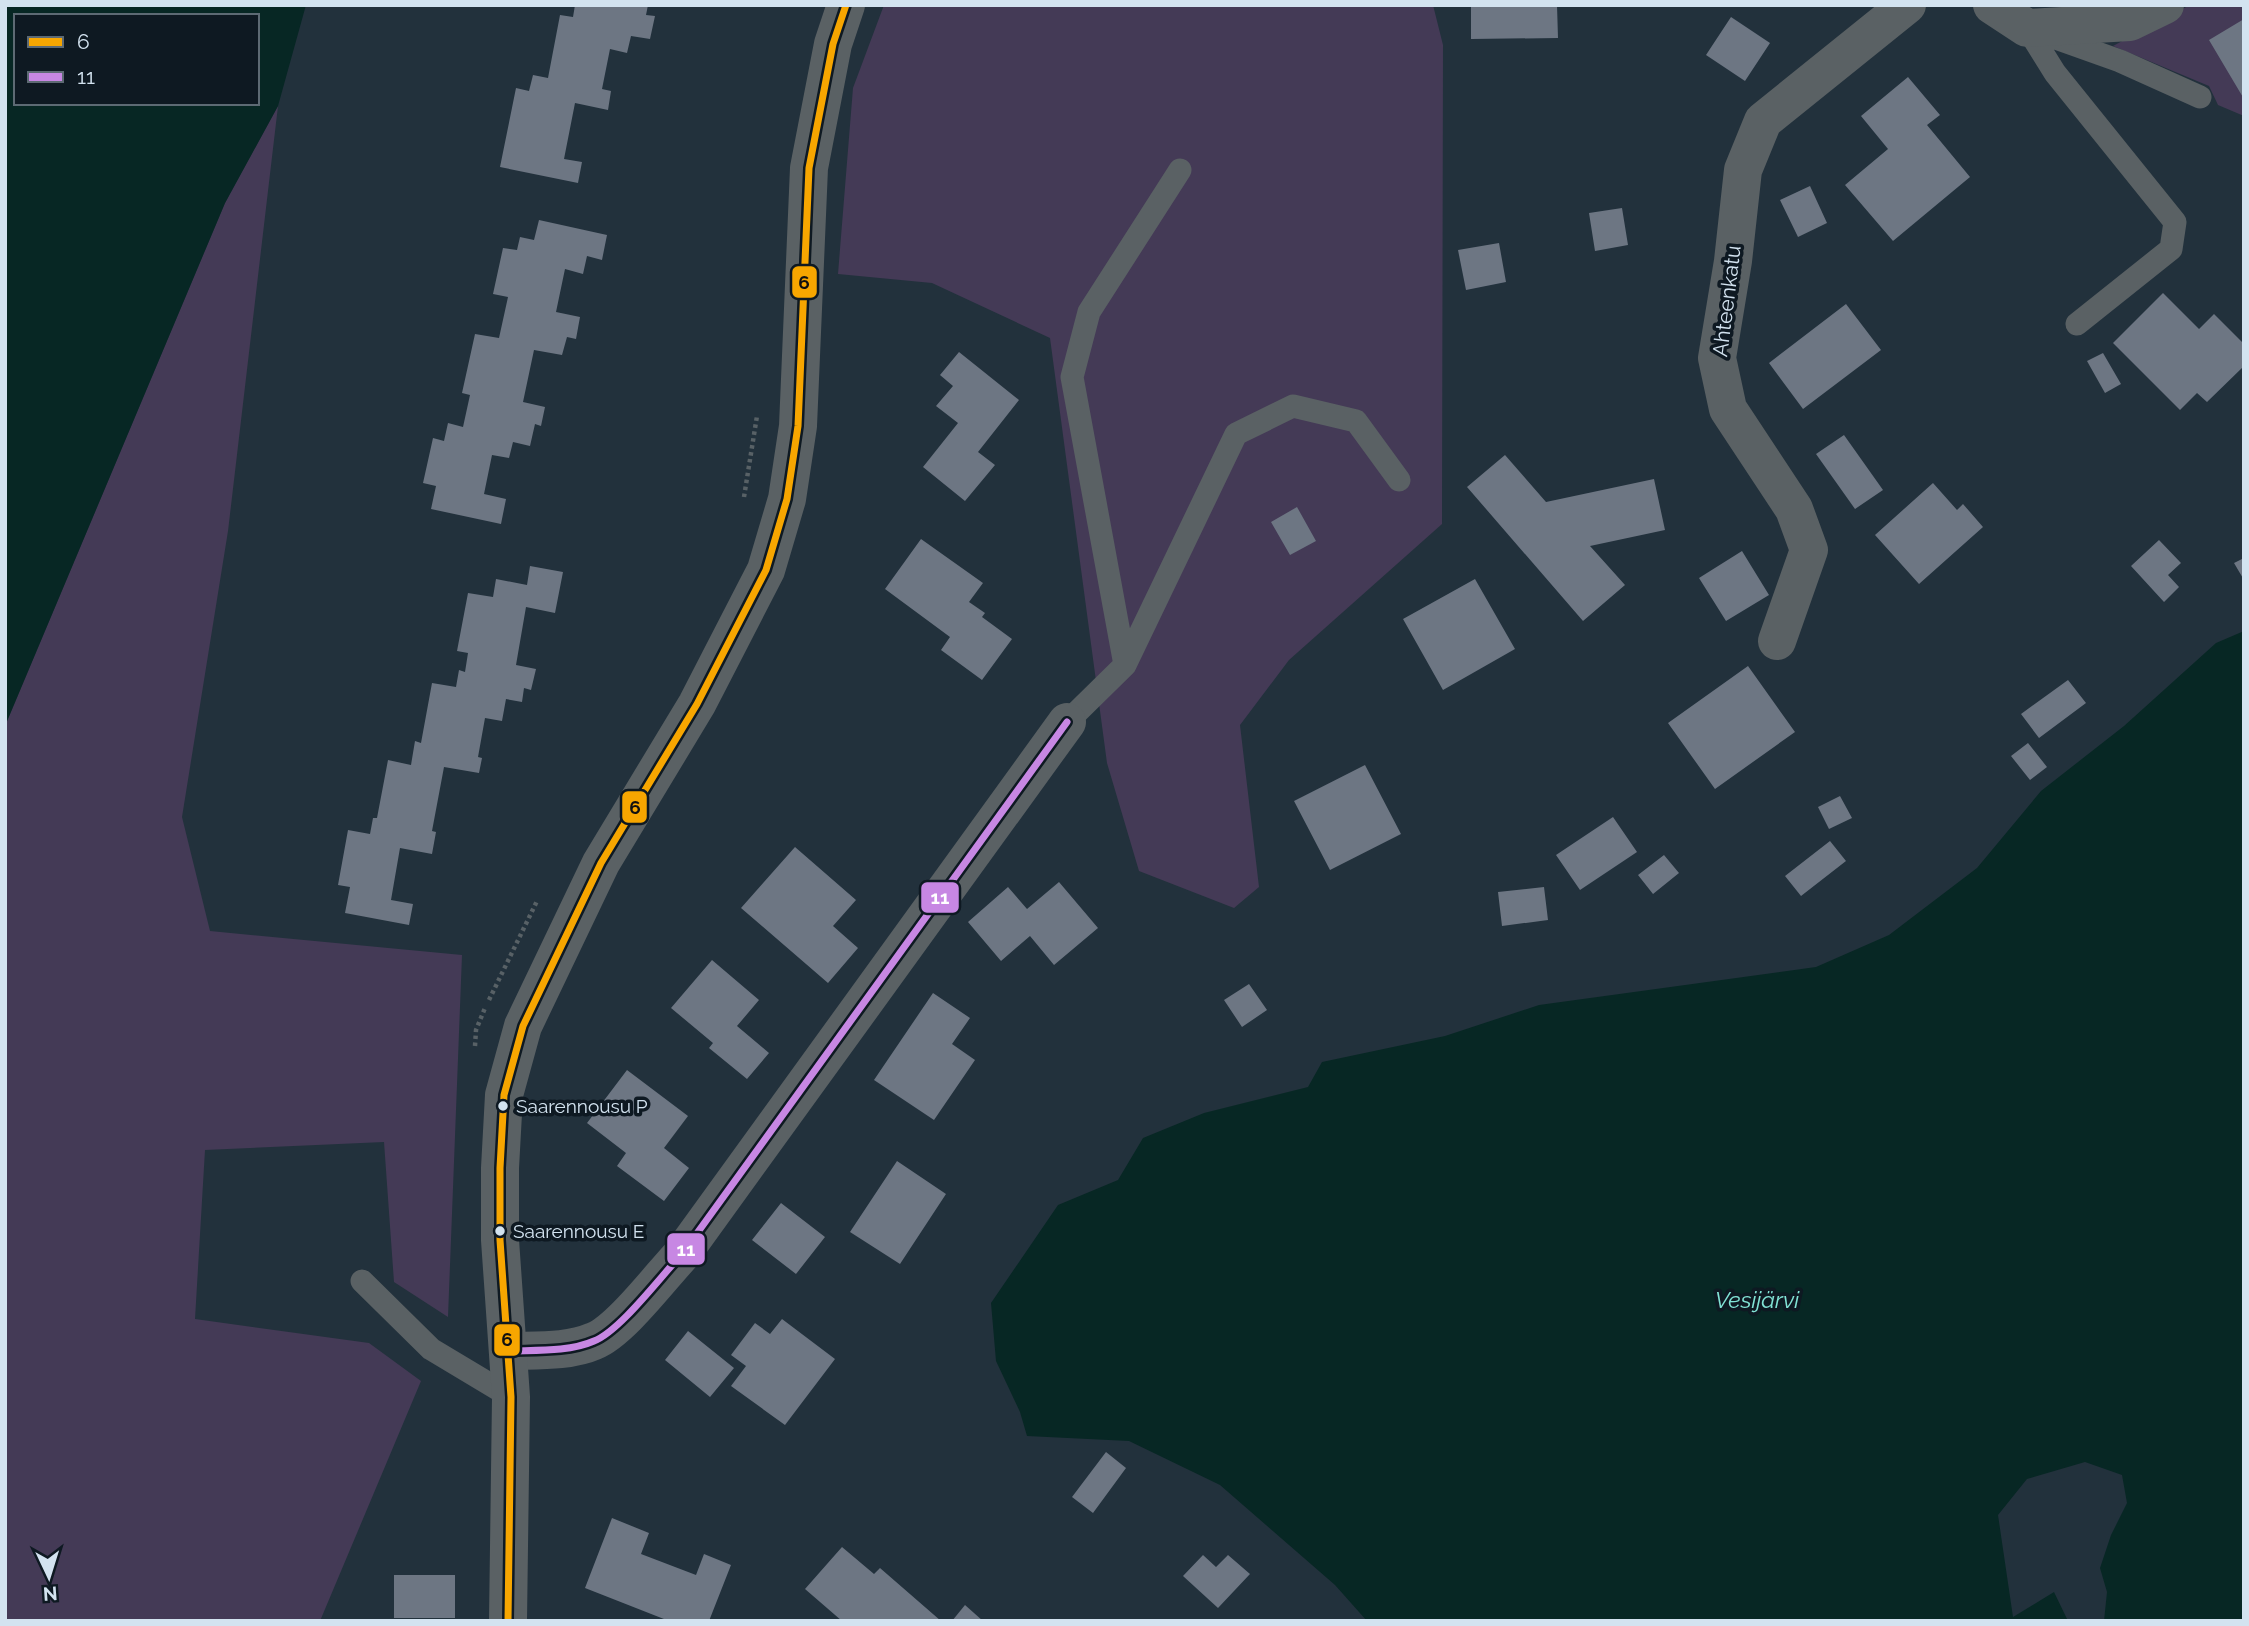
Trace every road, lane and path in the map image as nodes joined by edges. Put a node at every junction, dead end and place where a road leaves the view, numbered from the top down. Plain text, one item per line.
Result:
1 (846, 5) edge
2 (1907, 5) edge
3 (1992, 5) edge
4 (2165, 5) edge
5 (2027, 28) junction
6 (2200, 97) dead end
7 (1180, 170) dead end
8 (2077, 324) dead end
9 (1399, 480) dead end
10 (1777, 641) dead end
11 (1125, 665) junction
12 (1067, 722) joint
13 (362, 1281) dead end
14 (509, 1351) junction
15 (511, 1396) junction
16 (508, 1621) edge

1 - 14 street
2 - 10 street, Ahteenkatu
3 - 5 street
4 - 5 street
5 - 6 lane
5 - 8 lane
7 - 11 lane
9 - 11 lane
11 - 12 lane
12 - 14 street
13 - 15 lane
14 - 15 street
15 - 16 street

